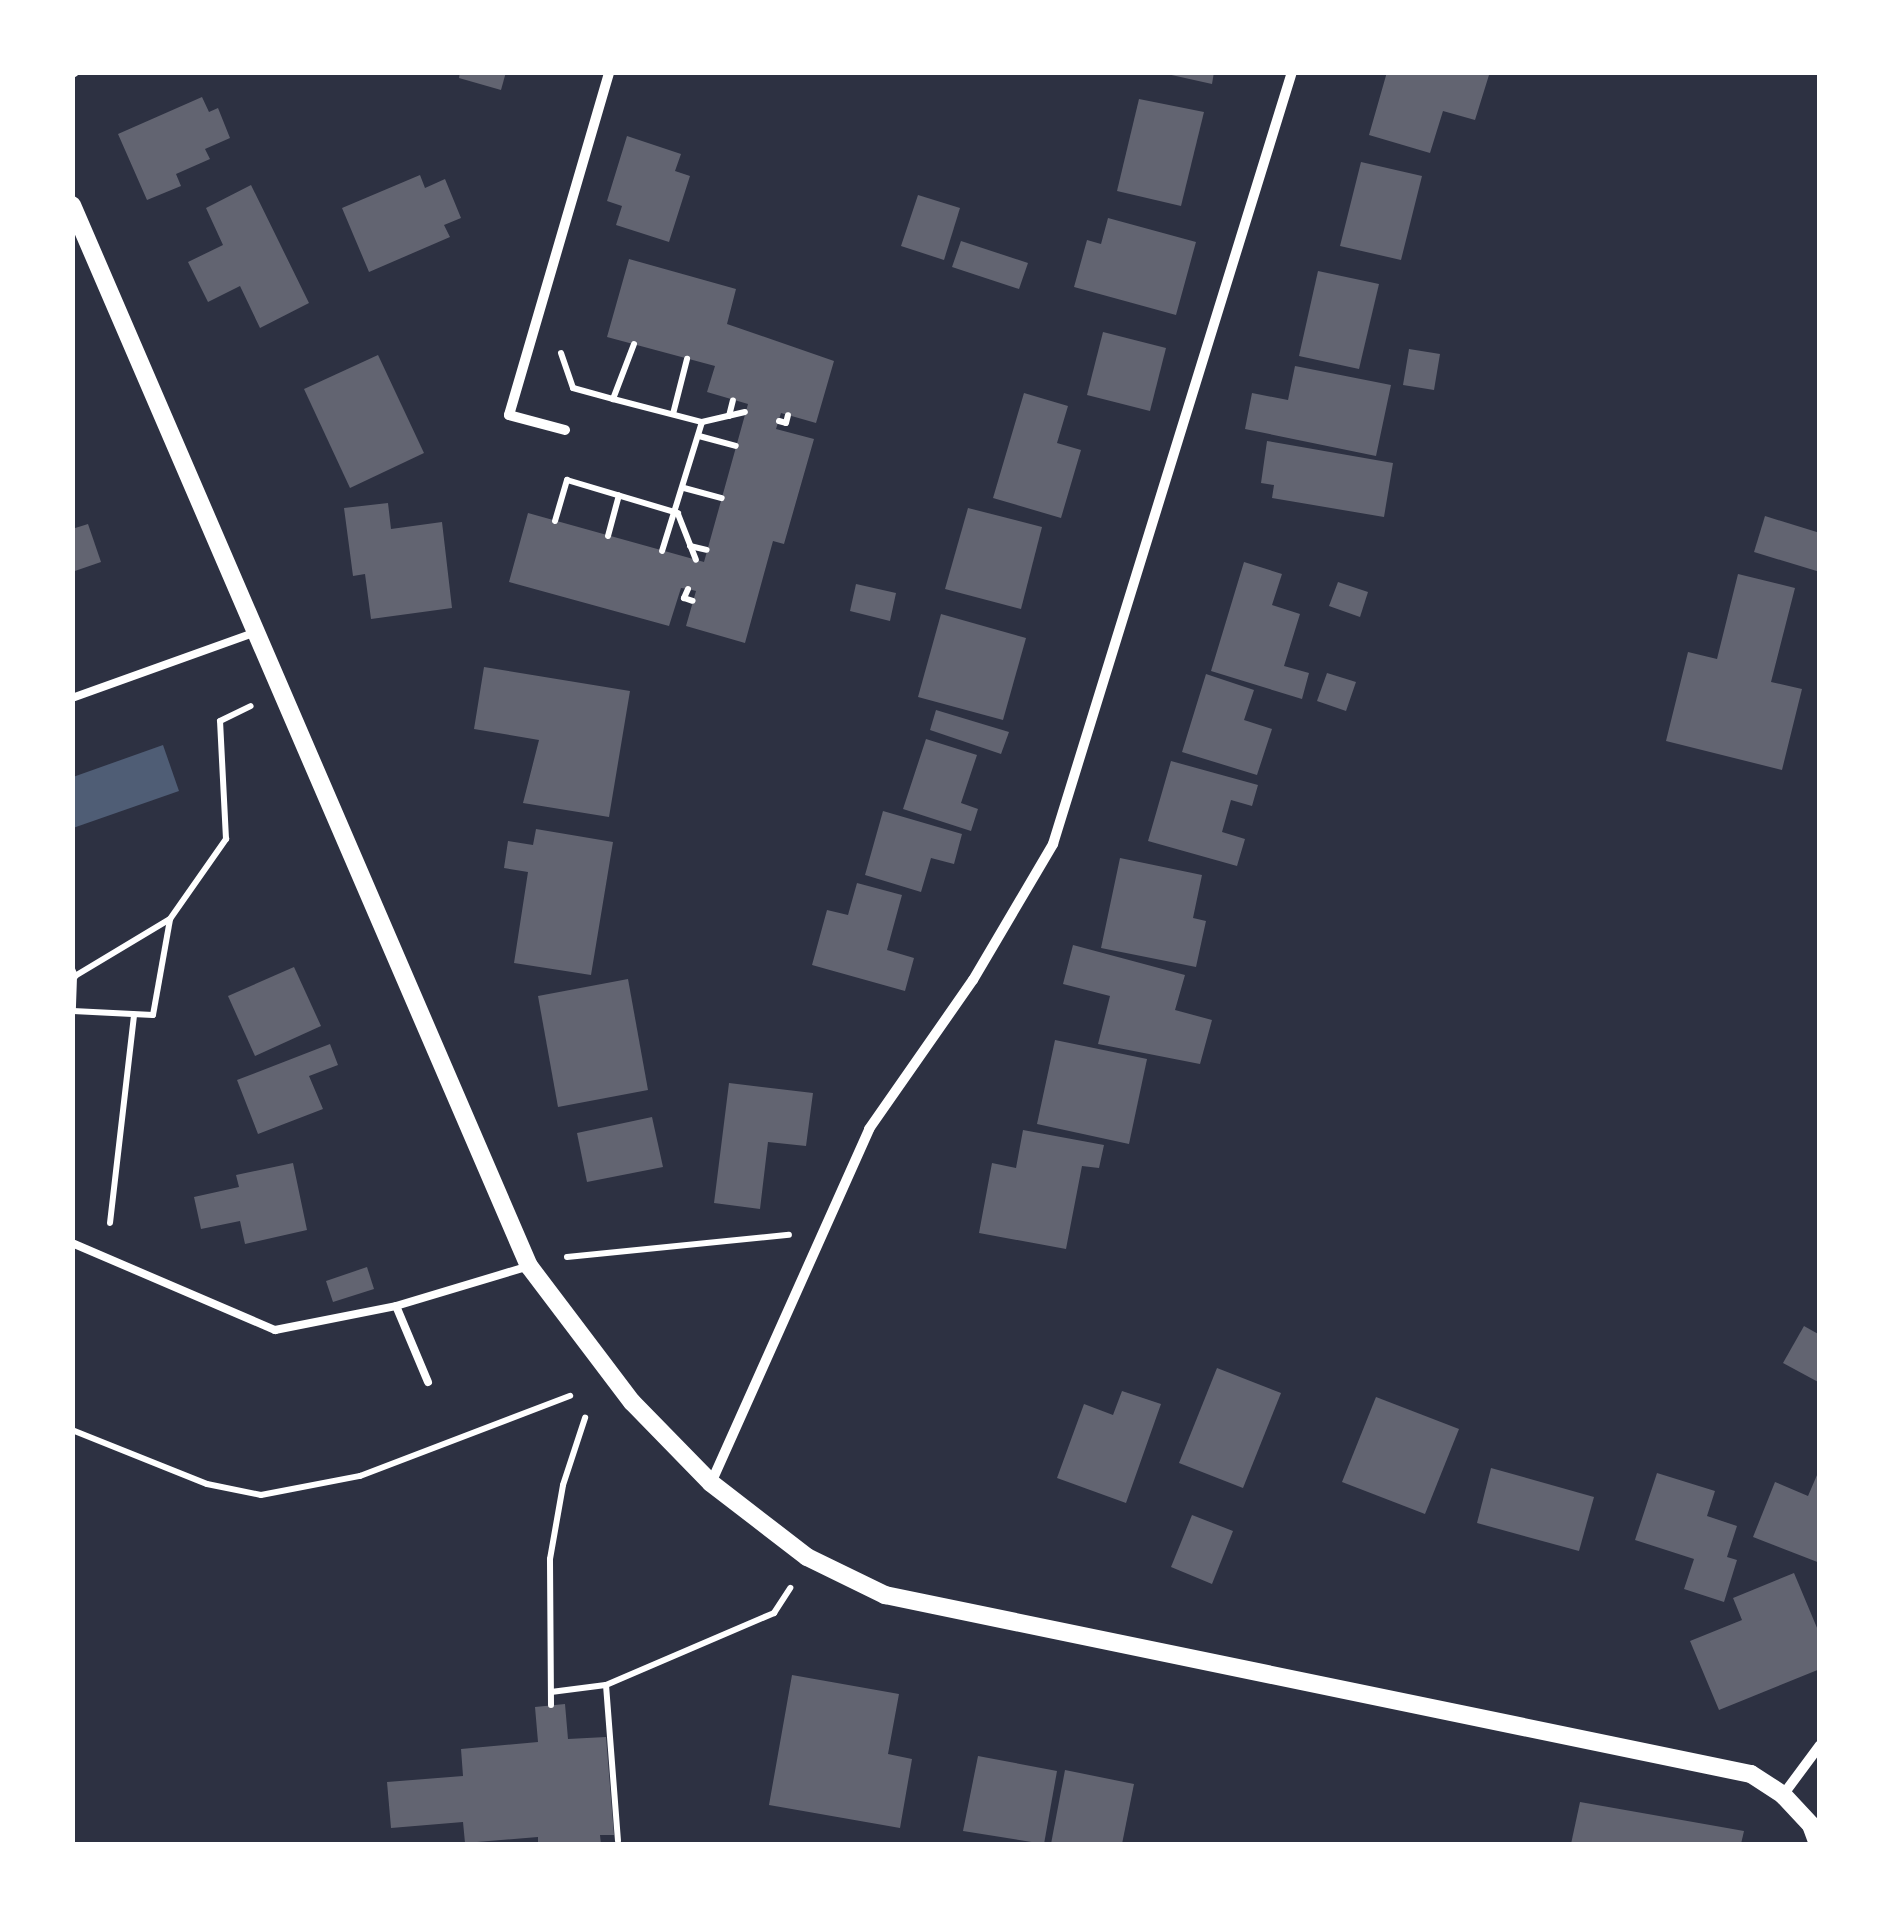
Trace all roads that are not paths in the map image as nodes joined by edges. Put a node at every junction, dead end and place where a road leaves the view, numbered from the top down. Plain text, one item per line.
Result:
1 (609, 72) edge
2 (1292, 72) edge
3 (72, 204) edge
4 (566, 430) dead end
5 (257, 632) junction
6 (72, 698) edge
7 (72, 1243) edge
8 (528, 1266) junction
9 (396, 1306) junction
10 (428, 1382) dead end
11 (711, 1483) junction
12 (1820, 1745) edge
13 (1783, 1795) junction
14 (1818, 1844) edge

1 - 4 street
2 - 11 street
3 - 5 street
5 - 6 lane
5 - 8 street
7 - 9 lane
8 - 9 lane
8 - 11 street
9 - 10 lane
11 - 13 street
12 - 13 street
13 - 14 street

